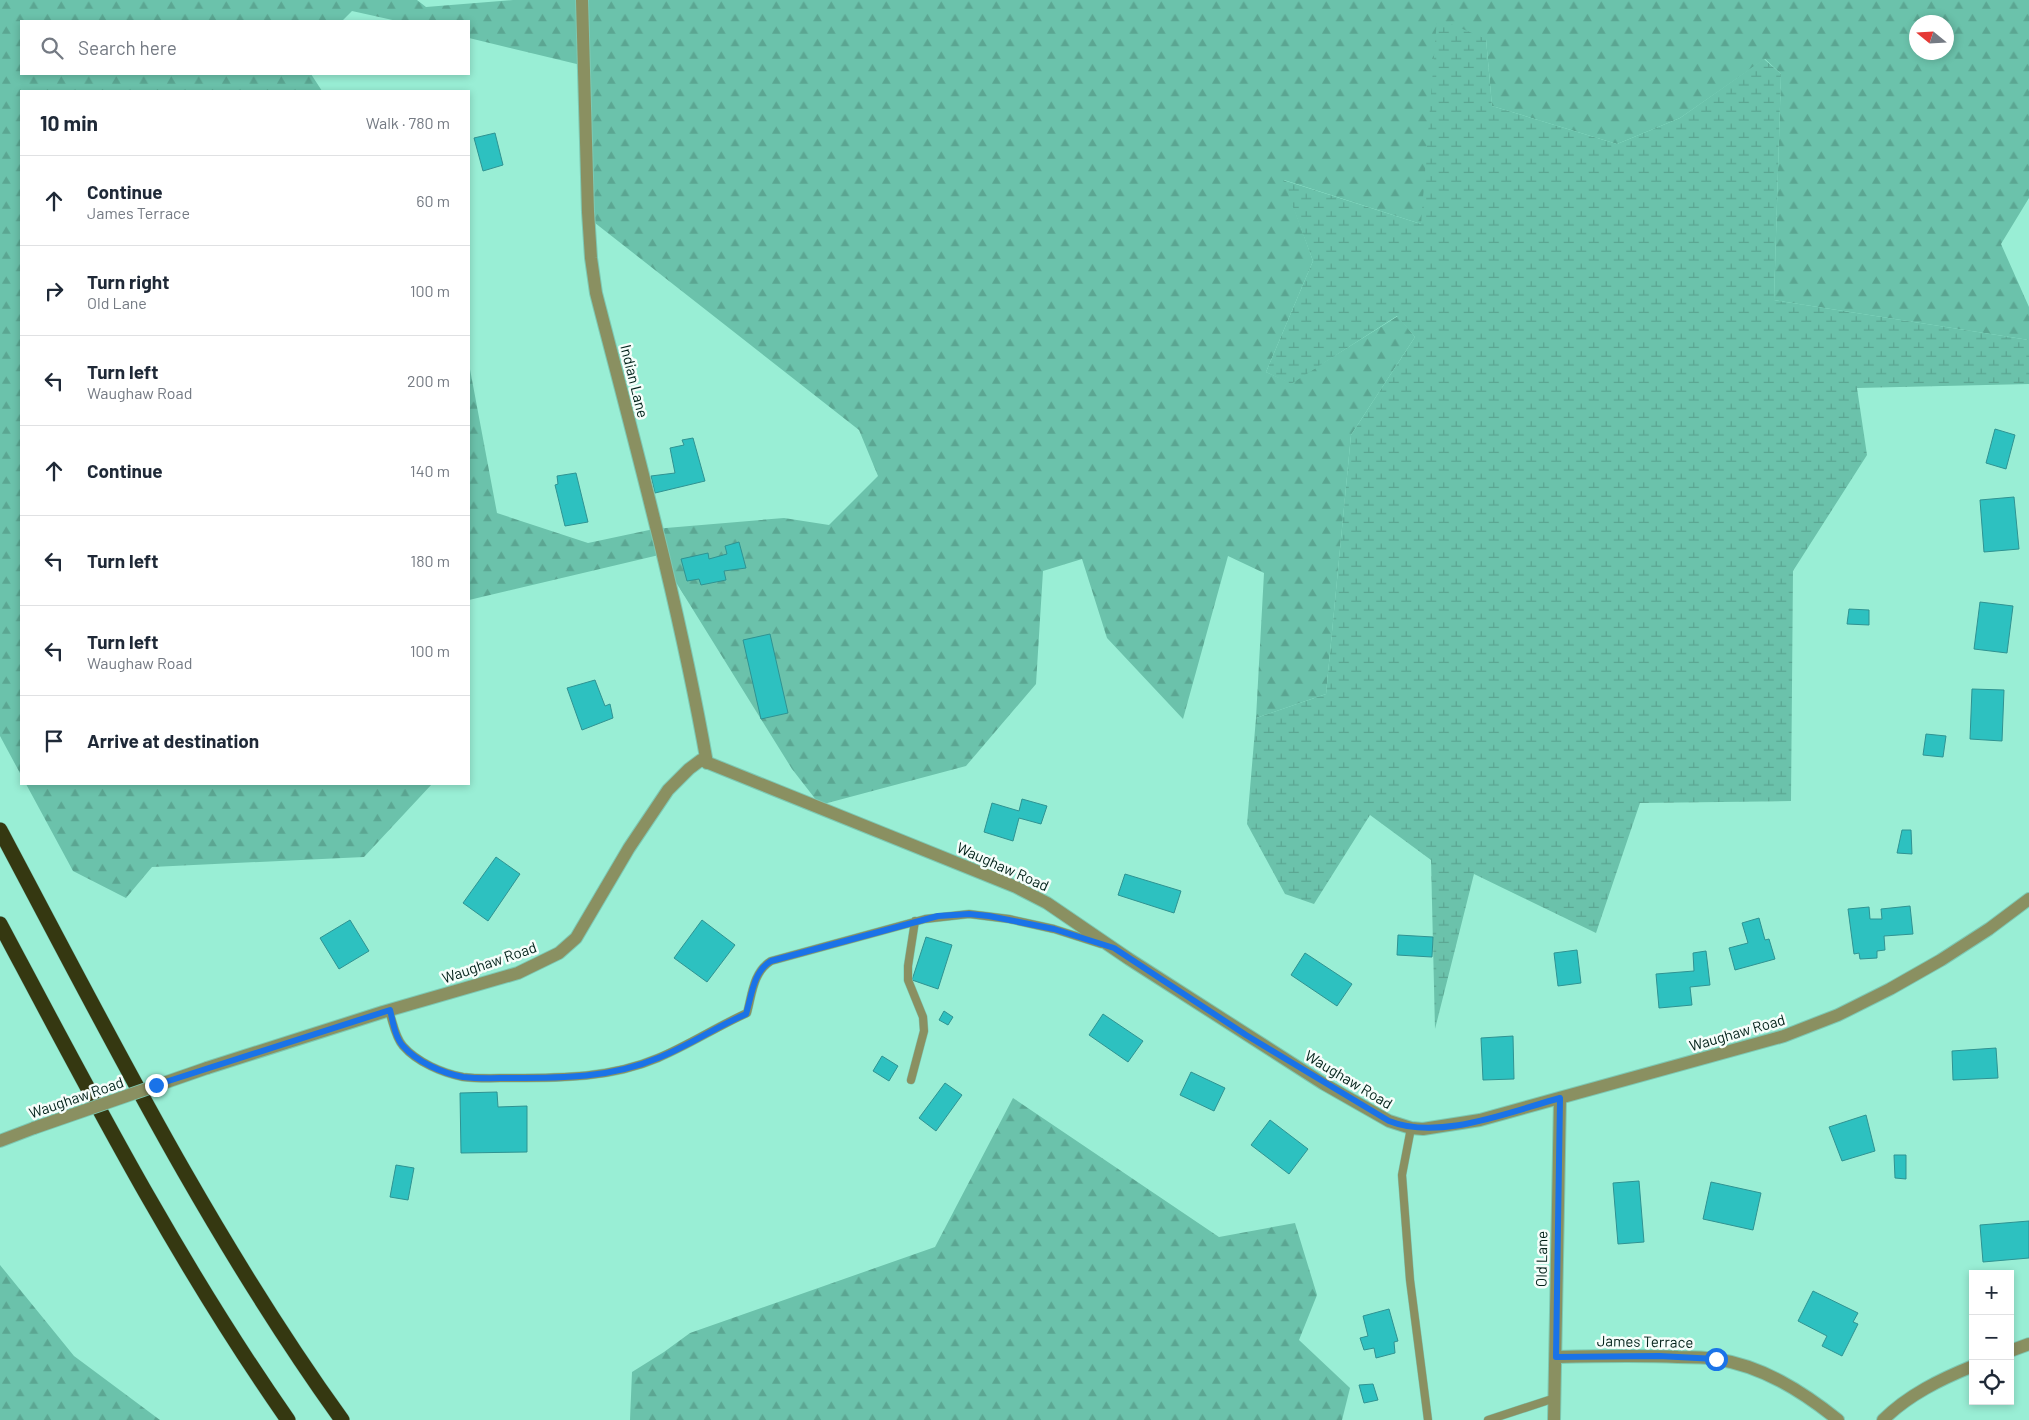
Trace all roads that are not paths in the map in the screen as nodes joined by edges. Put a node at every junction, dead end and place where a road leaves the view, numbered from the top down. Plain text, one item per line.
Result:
1 (582, 0) edge
2 (706, 763) junction
3 (0, 830) edge
4 (2029, 899) edge
5 (915, 922) junction
6 (0, 924) edge
7 (1114, 948) junction
8 (390, 1010) junction
9 (911, 1080) dead end
10 (1560, 1098) junction
11 (1411, 1128) junction
12 (0, 1142) edge
13 (2029, 1344) edge
14 (2014, 1350) edge
15 (1556, 1357) junction
16 (1969, 1368) edge
17 (1555, 1398) junction
18 (288, 1420) edge
19 (342, 1420) edge
20 (1428, 1420) edge
21 (1488, 1420) edge
22 (1554, 1420) edge
23 (1838, 1420) edge
24 (1883, 1420) edge

1 - 2 street, Indian Lane
2 - 7 street, Waughaw Road
2 - 8 street, Waughaw Road
3 - 19 highway
4 - 10 street, Waughaw Road
5 - 7 lane
5 - 8 lane
5 - 9 lane
6 - 18 highway
7 - 11 street, Waughaw Road
8 - 12 street, Waughaw Road, bridge
10 - 11 street, Waughaw Road
10 - 15 street, Old Lane
11 - 20 lane
13 - 14 street
15 - 17 street, Old Lane
15 - 23 street, James Terrace
16 - 24 street
17 - 21 lane
17 - 22 street, Old Lane

